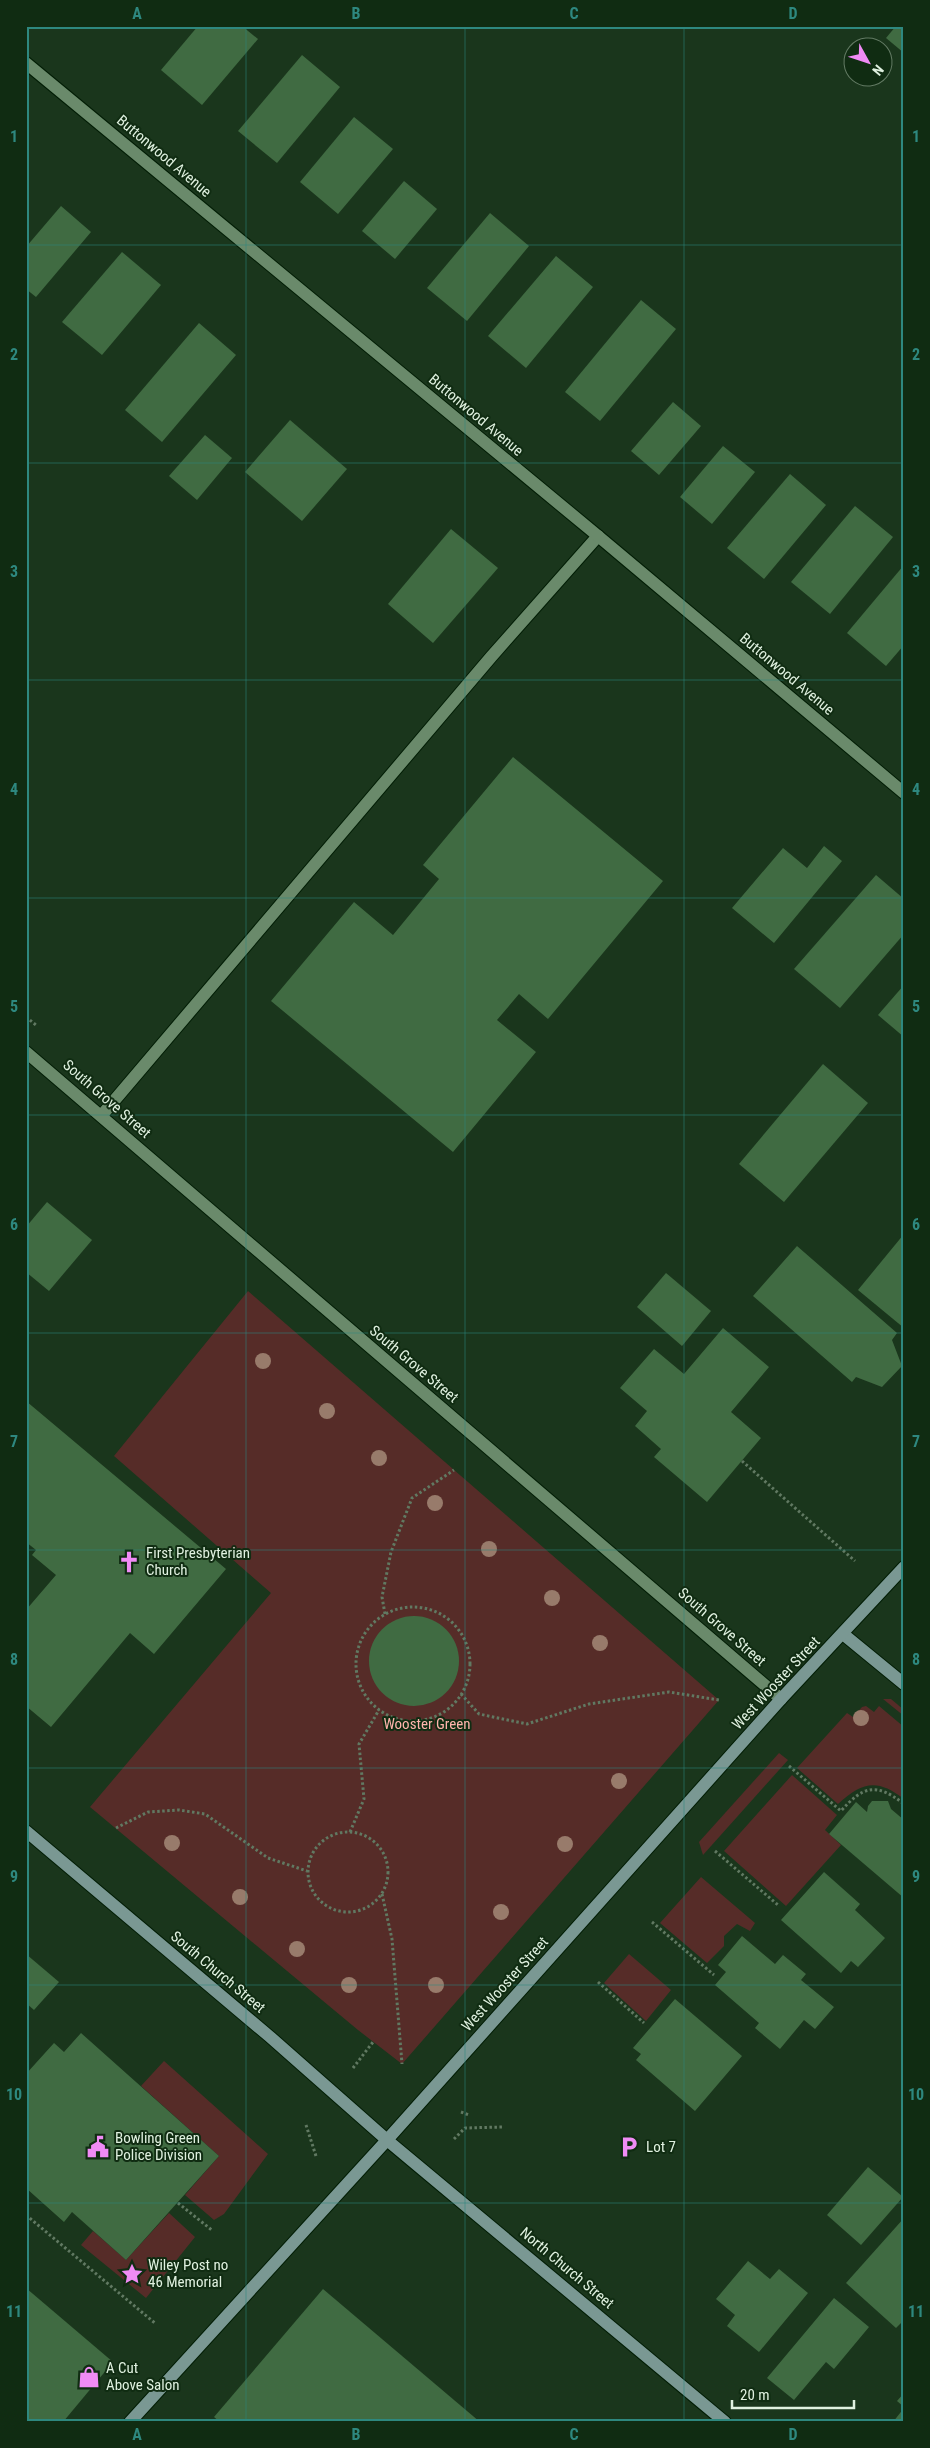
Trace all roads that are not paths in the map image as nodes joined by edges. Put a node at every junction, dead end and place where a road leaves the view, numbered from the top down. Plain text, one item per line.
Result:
1 (26, 63) edge
2 (598, 536) junction
3 (904, 793) edge
4 (26, 1052) edge
5 (102, 1115) junction
6 (904, 1568) edge
7 (843, 1634) junction
8 (904, 1684) edge
9 (781, 1699) junction
10 (26, 1831) edge
11 (387, 2140) junction
12 (130, 2422) edge
13 (726, 2422) edge

1 - 2 street, Buttonwood Avenue
2 - 3 street, Buttonwood Avenue
2 - 5 street
4 - 5 street, South Grove Street
5 - 9 street, South Grove Street
6 - 7 main road, West Wooster Street
7 - 8 main road
7 - 9 main road, West Wooster Street
9 - 11 main road, West Wooster Street
10 - 11 main road, South Church Street
11 - 12 main road, West Wooster Street
11 - 13 main road, North Church Street

